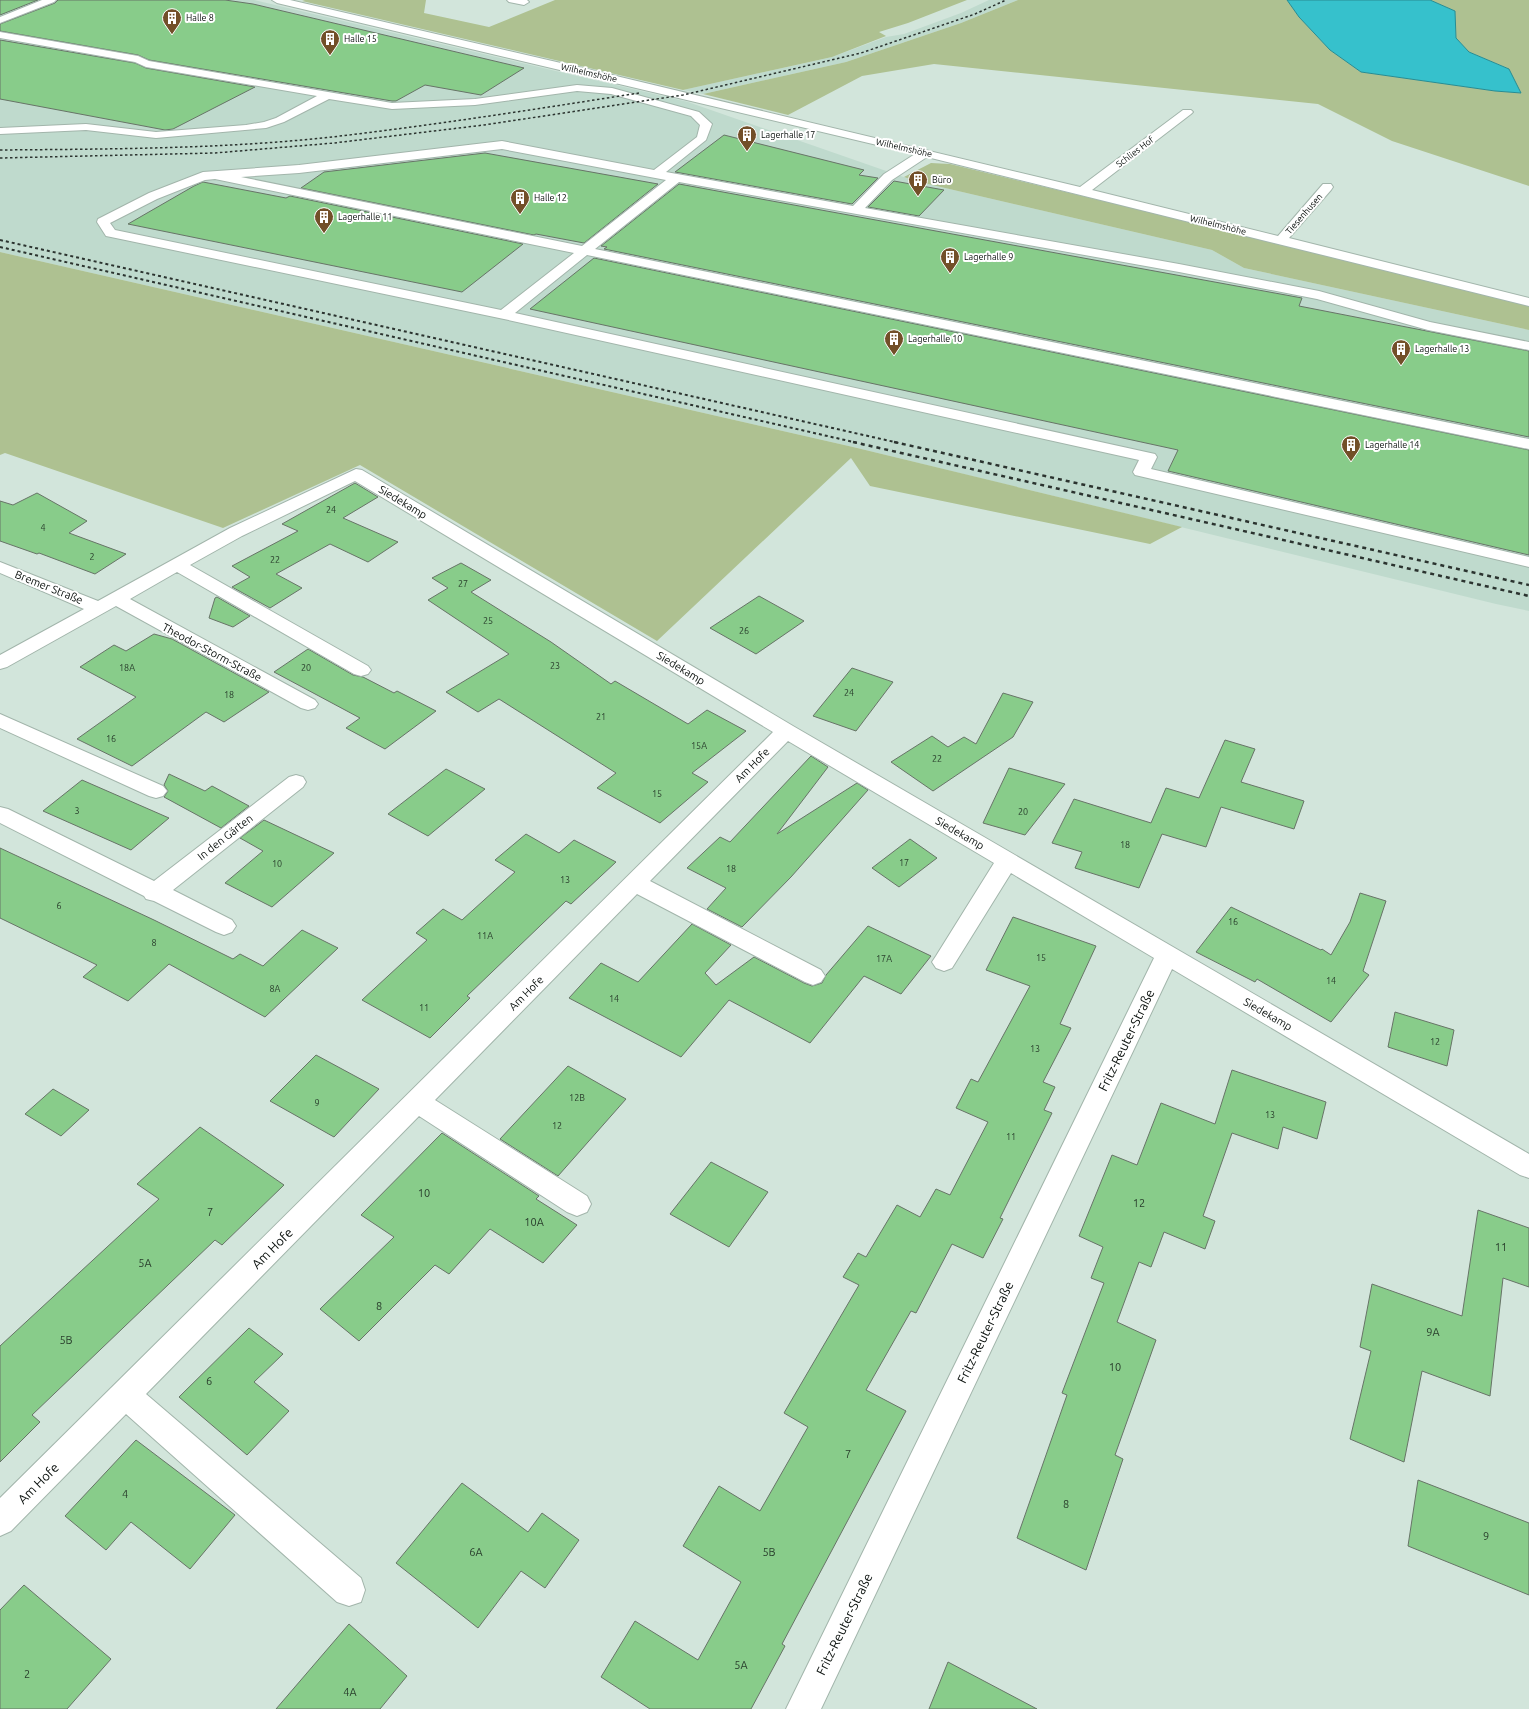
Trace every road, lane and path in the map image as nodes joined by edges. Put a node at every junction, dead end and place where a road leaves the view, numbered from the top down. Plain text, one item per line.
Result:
1 (51, 0) edge
2 (280, 0) edge
3 (318, 0) edge
4 (512, 0) edge
5 (524, 2) dead end
6 (302, 6) junction
7 (6, 8) dead end
8 (24, 11) junction
9 (0, 20) edge
10 (0, 35) edge
11 (328, 96) junction
12 (1187, 112) dead end
13 (0, 131) edge
14 (924, 154) junction
15 (656, 174) junction
16 (214, 175) junction
17 (677, 177) junction
18 (1327, 188) dead end
19 (1083, 191) junction
20 (856, 210) junction
21 (1281, 240) junction
22 (584, 251) junction
23 (1529, 302) edge
24 (504, 315) junction
25 (1529, 346) edge
26 (1529, 444) edge
27 (1529, 562) edge
28 (178, 564) junction
29 (0, 567) edge
30 (116, 598) junction
31 (98, 608) junction
32 (0, 663) edge
33 (361, 670) dead end
34 (308, 704) dead end
35 (0, 720) edge
36 (786, 731) junction
37 (296, 782) dead end
38 (156, 791) dead end
39 (0, 814) edge
40 (1007, 861) junction
41 (634, 883) junction
42 (154, 893) junction
43 (224, 926) dead end
44 (1167, 955) junction
45 (944, 962) dead end
46 (813, 976) dead end
47 (417, 1102) junction
48 (1529, 1167) edge
49 (577, 1204) dead end
50 (126, 1395) junction
51 (0, 1520) edge
52 (349, 1590) dead end
53 (803, 1709) edge

1 - 8 street
2 - 6 street, Wilhelmshöhe
3 - 6 street
4 - 5 street
6 - 14 street, Wilhelmshöhe
7 - 8 street
8 - 9 street
10 - 11 street
11 - 13 street
11 - 15 street
12 - 19 street, Schlies Hof
14 - 19 street, Wilhelmshöhe
14 - 20 street
15 - 16 street
15 - 17 street
16 - 22 street
16 - 24 street
17 - 20 street
17 - 22 street
18 - 21 street, Tiesenhusen
19 - 21 street, Wilhelmshöhe
20 - 25 street
21 - 23 street, Wilhelmshöhe
22 - 24 street
22 - 26 street
24 - 27 street
28 - 30 street
28 - 33 street
28 - 36 street, Siedekamp
29 - 31 street, Bremer Straße
30 - 31 street
30 - 34 street, Theodor-Storm-Straße
31 - 32 street
35 - 38 street
36 - 40 street, Siedekamp
36 - 41 street, Am Hofe
37 - 42 street, In den Gärten
39 - 42 street
40 - 44 street, Siedekamp
40 - 45 street
41 - 46 street
41 - 47 street, Am Hofe
42 - 43 street
44 - 48 street, Siedekamp
44 - 53 street, Fritz-Reuter-Straße
47 - 49 street
47 - 50 street, Am Hofe
50 - 51 street, Am Hofe
50 - 52 street

